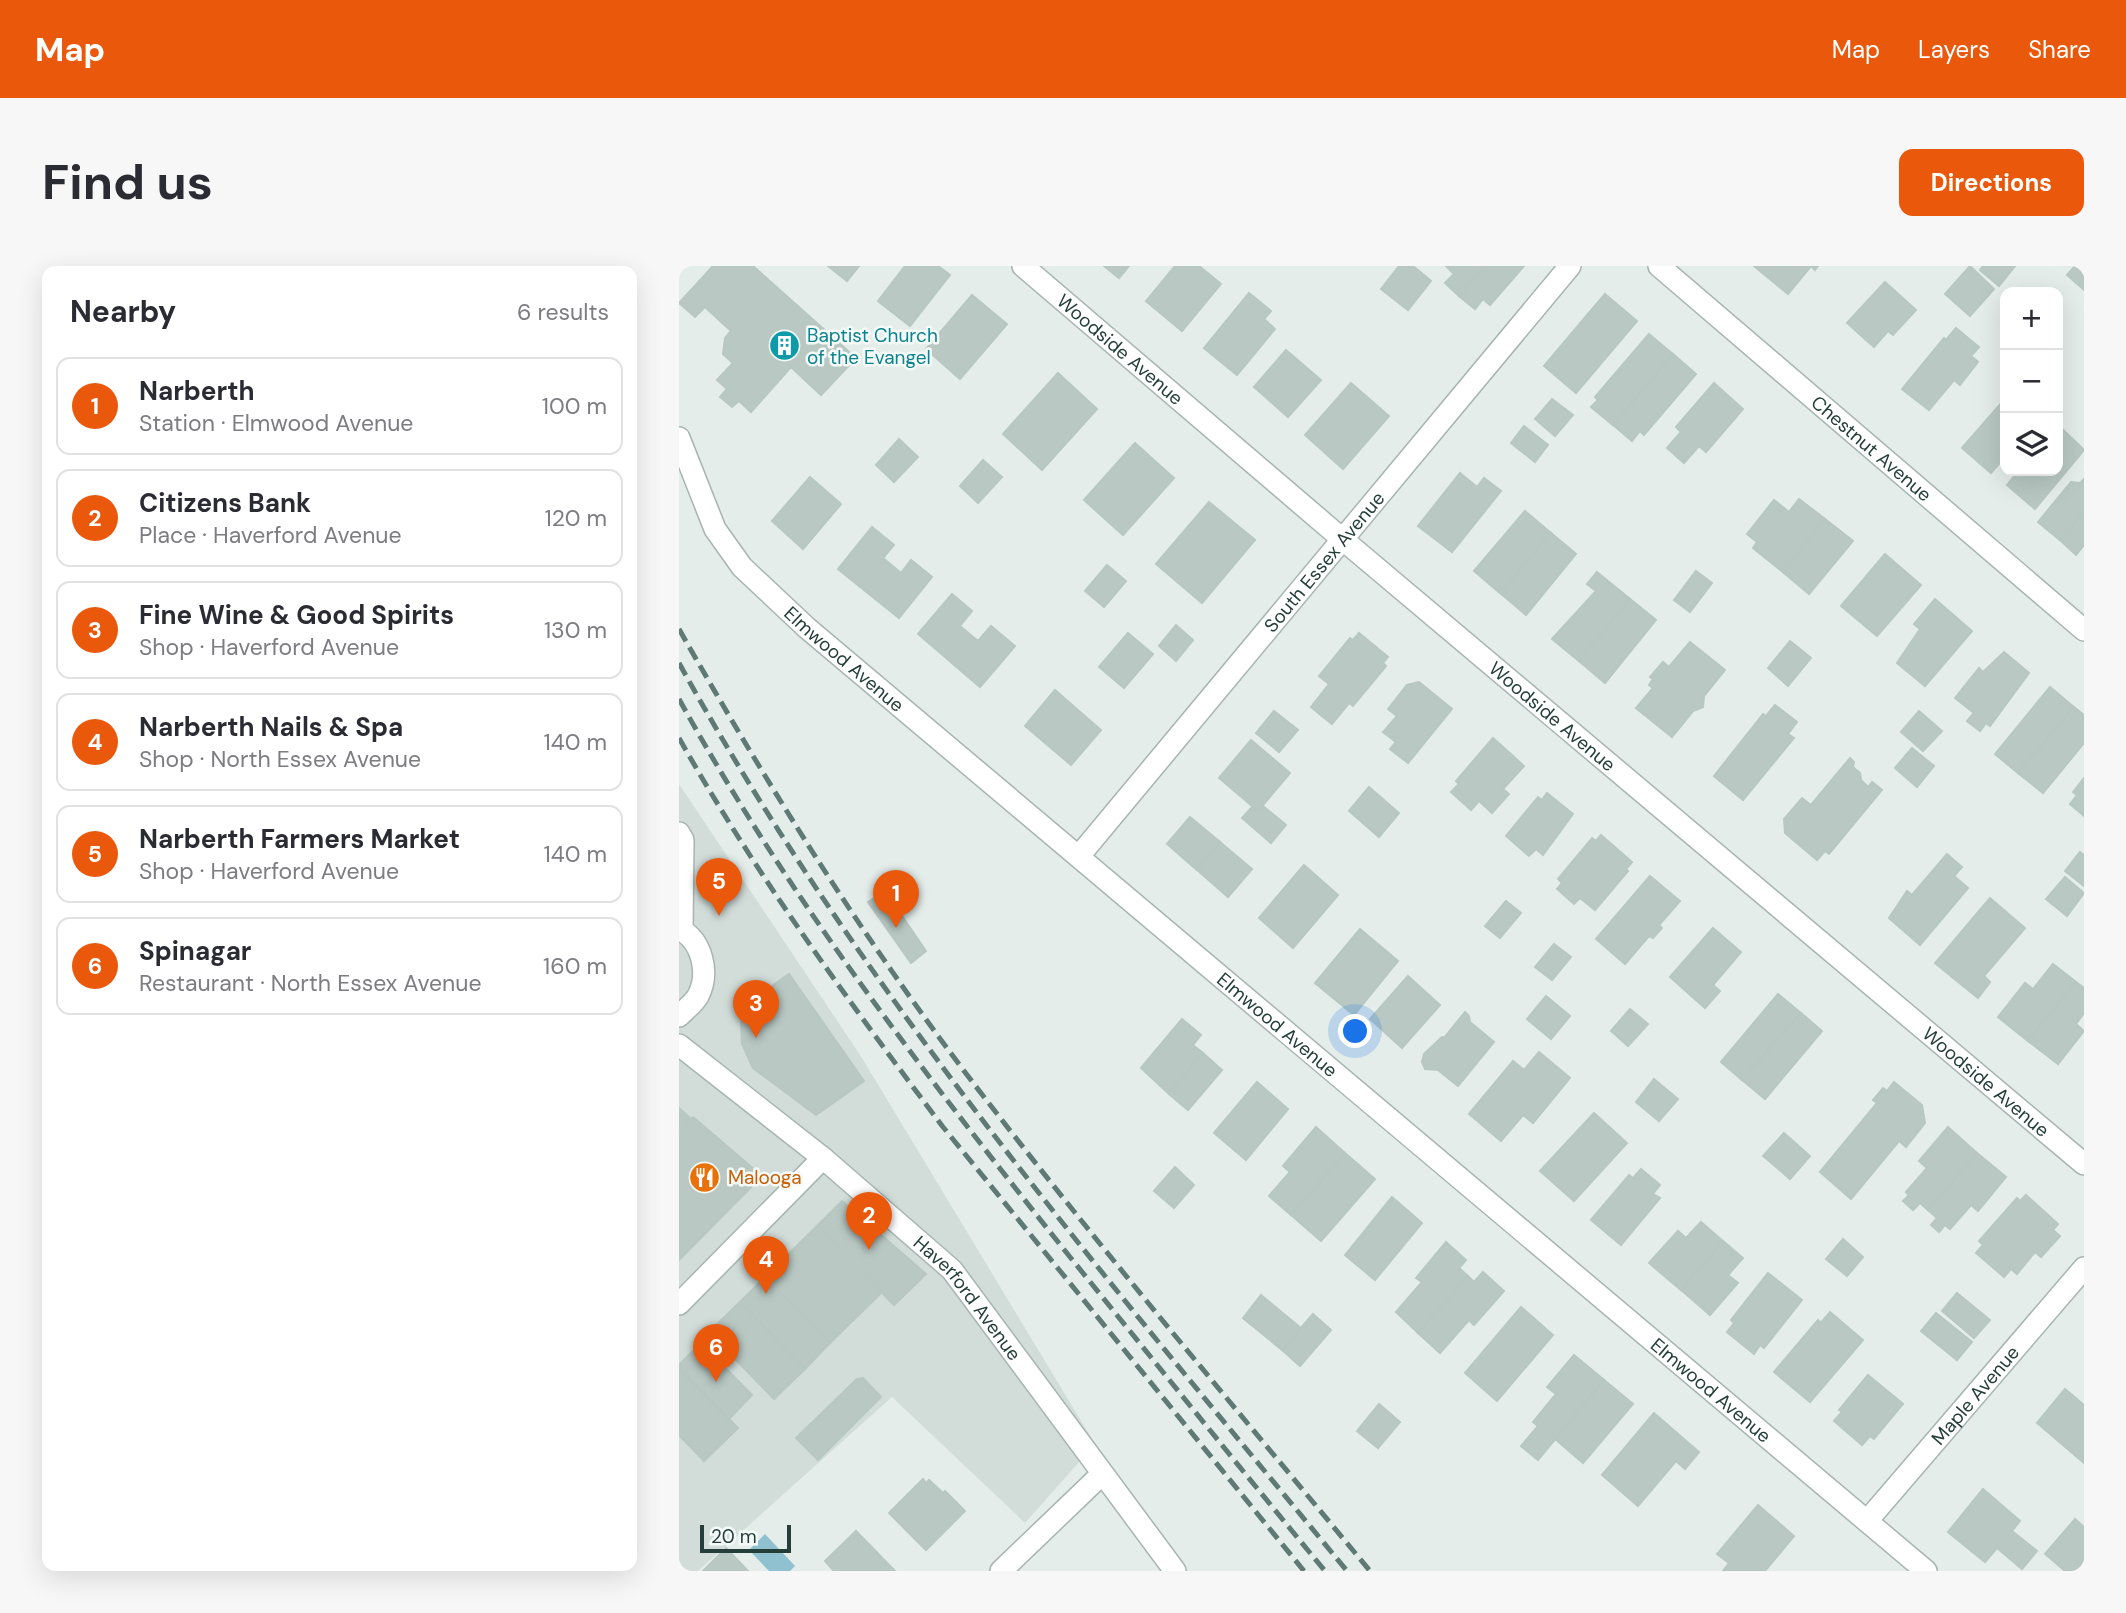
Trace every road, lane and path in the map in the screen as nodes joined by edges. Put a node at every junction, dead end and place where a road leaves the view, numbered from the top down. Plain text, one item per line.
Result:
1 (1023, 266) edge
2 (1570, 266) edge
3 (1659, 266) edge
4 (679, 438) edge
5 (1341, 538) junction
6 (2084, 630) edge
7 (679, 833) edge
8 (1079, 856) junction
9 (680, 929) edge
10 (679, 1016) edge
11 (679, 1045) edge
12 (823, 1158) junction
13 (2084, 1164) edge
14 (2084, 1268) edge
15 (679, 1304) edge
16 (1101, 1475) junction
17 (1867, 1521) junction
18 (1001, 1571) edge
19 (1175, 1571) edge
20 (1926, 1571) edge

1 - 5 street, Woodside Avenue
2 - 5 street, South Essex Avenue
3 - 6 street, Chestnut Avenue
4 - 8 street, Elmwood Avenue
5 - 8 street, South Essex Avenue
5 - 13 street, Woodside Avenue
7 - 9 street
8 - 17 street, Elmwood Avenue
9 - 10 street
11 - 12 street, Haverford Avenue
12 - 15 street
12 - 16 street, Haverford Avenue
14 - 17 street, Maple Avenue
16 - 18 street
16 - 19 street, Haverford Avenue
17 - 20 street, Elmwood Avenue

